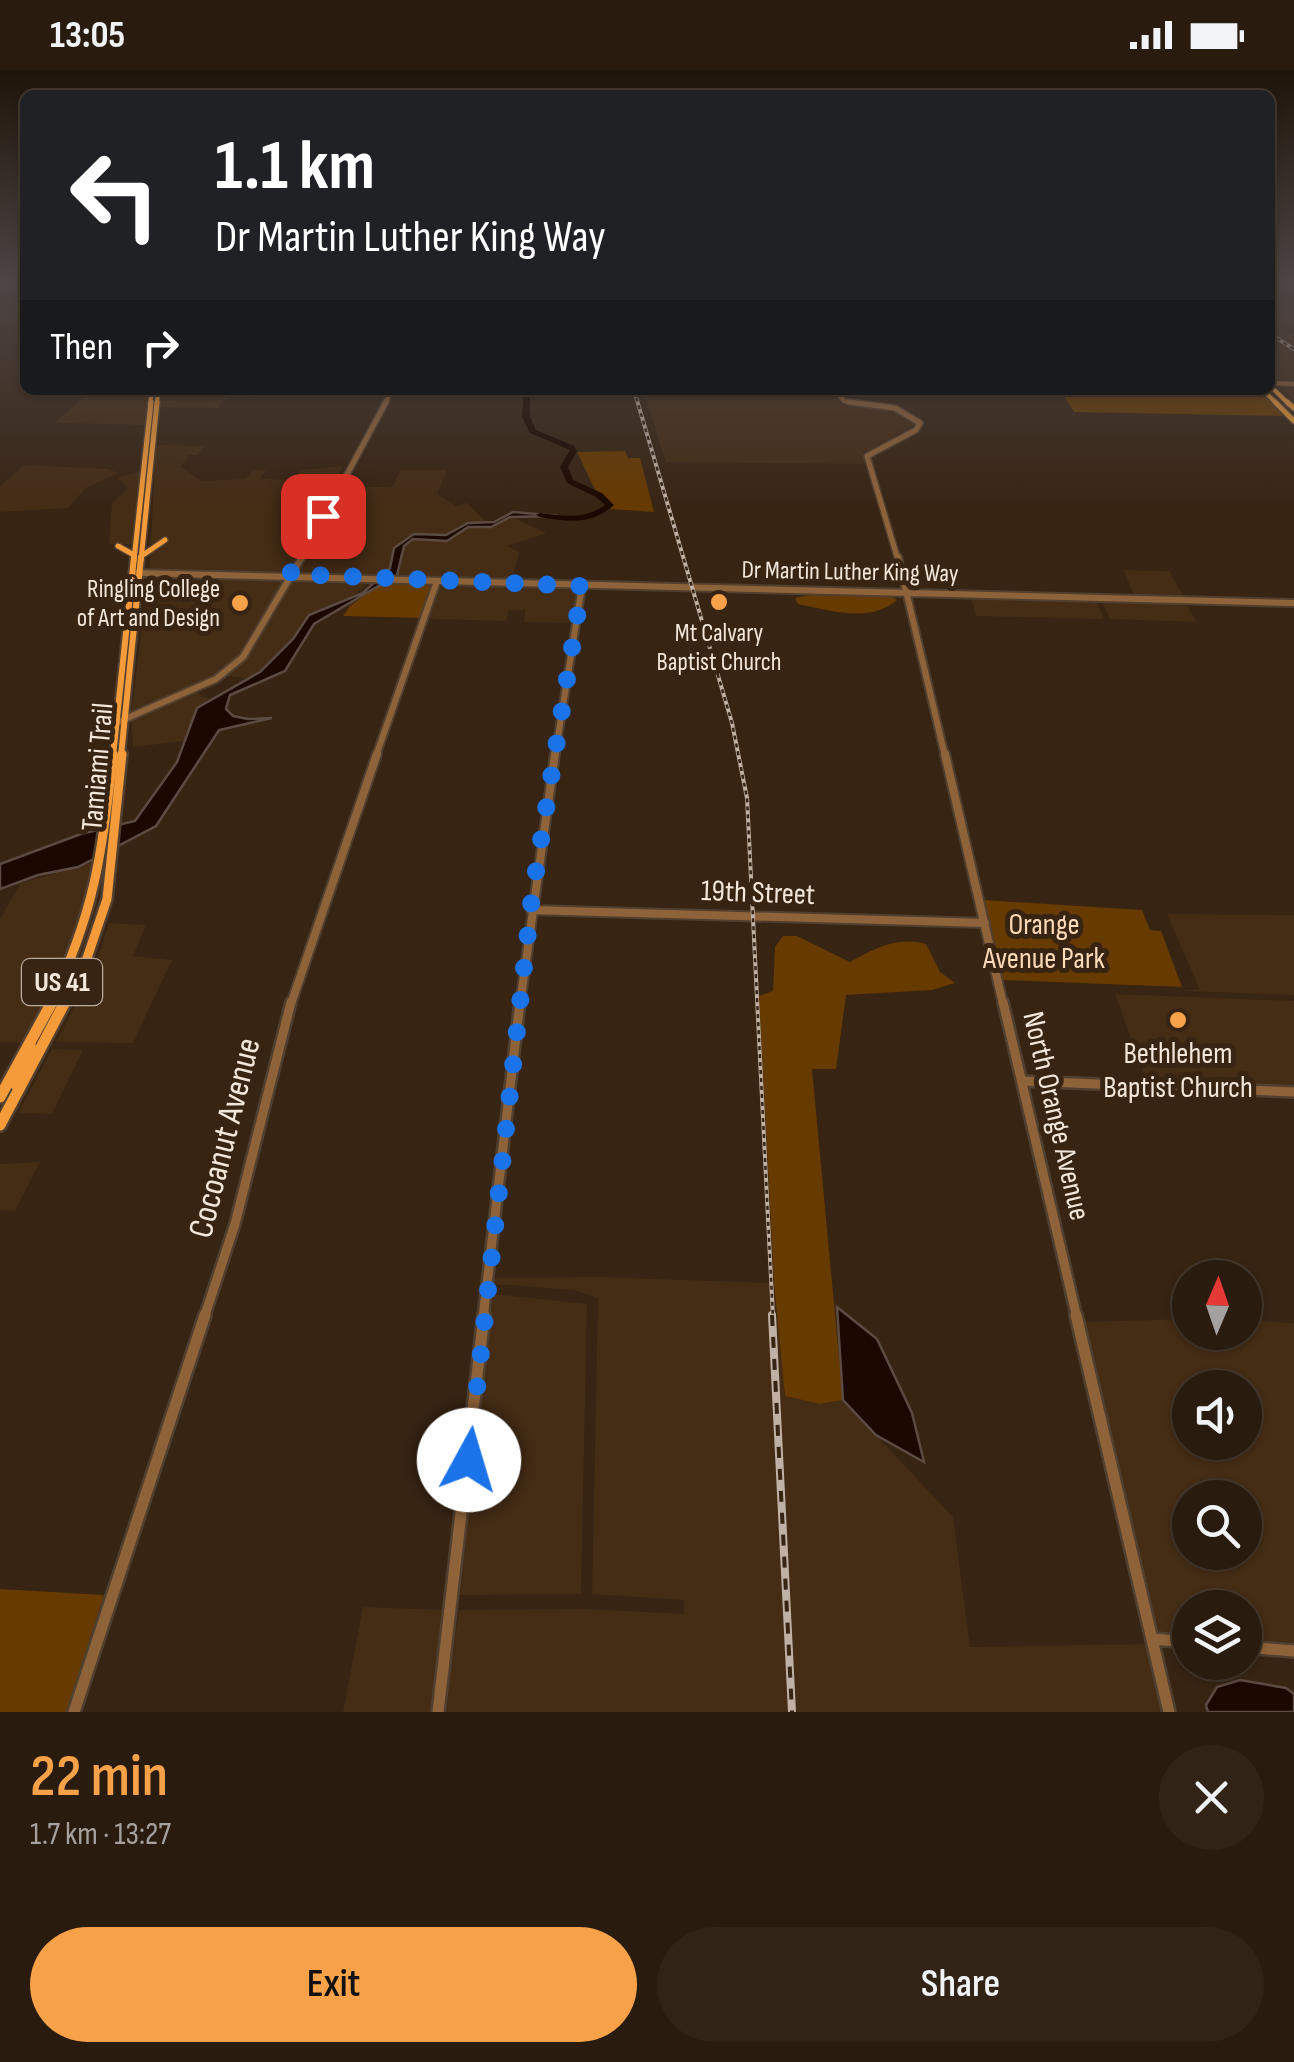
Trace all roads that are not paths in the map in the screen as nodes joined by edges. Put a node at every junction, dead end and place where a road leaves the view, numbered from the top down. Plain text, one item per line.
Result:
1 (1275, 388) edge
2 (154, 395) edge
3 (387, 395) edge
4 (841, 395) edge
5 (1268, 395) edge
6 (1294, 408) edge
7 (1294, 421) edge
8 (165, 540) dead end
9 (118, 546) dead end
10 (138, 555) junction
11 (136, 573) junction
12 (290, 576) junction
13 (437, 581) junction
14 (582, 586) junction
15 (907, 593) junction
16 (1294, 603) edge
17 (133, 604) junction
18 (123, 721) junction
19 (531, 910) junction
20 (984, 923) junction
21 (72, 964) junction
22 (56, 1020) junction
23 (30, 1042) junction
24 (1022, 1081) junction
25 (1294, 1092) edge
26 (0, 1097) edge
27 (7, 1111) junction
28 (0, 1125) edge
29 (1153, 1639) junction
30 (1172, 1641) edge
31 (1262, 1648) edge
32 (1294, 1651) edge
33 (74, 1712) edge
34 (438, 1712) edge
35 (1169, 1712) edge

1 - 6 main road
2 - 10 main road, Tamiami Trail / US 41
3 - 12 street
4 - 15 street, North Orange Avenue
5 - 7 main road
8 - 10 main road
9 - 10 main road
10 - 11 main road, Tamiami Trail / US 41
11 - 12 street, Dr Martin Luther King Way
11 - 17 main road, Tamiami Trail / US 41
12 - 13 street, Dr Martin Luther King Way
12 - 18 street
13 - 14 street, Dr Martin Luther King Way
13 - 33 street, Cocoanut Avenue
14 - 15 street, Dr Martin Luther King Way
14 - 19 street
15 - 16 street, Dr Martin Luther King Way
15 - 20 street, North Orange Avenue
17 - 18 main road, Tamiami Trail / US 41
17 - 18 main road, Tamiami Trail / US 41
18 - 21 main road, Tamiami Trail / US 41
18 - 22 main road, Tamiami Trail / US 41
19 - 20 street, 19th Street
19 - 34 street
20 - 24 street, North Orange Avenue
21 - 22 main road
21 - 23 main road, Tamiami Trail / US 41
22 - 27 main road, Tamiami Trail / US 41
23 - 26 main road, Tamiami Trail / US 41
23 - 27 main road
24 - 25 street
24 - 29 street, North Orange Avenue
27 - 28 main road, Tamiami Trail / US 41
29 - 30 street
29 - 35 street, North Orange Avenue
31 - 32 street

